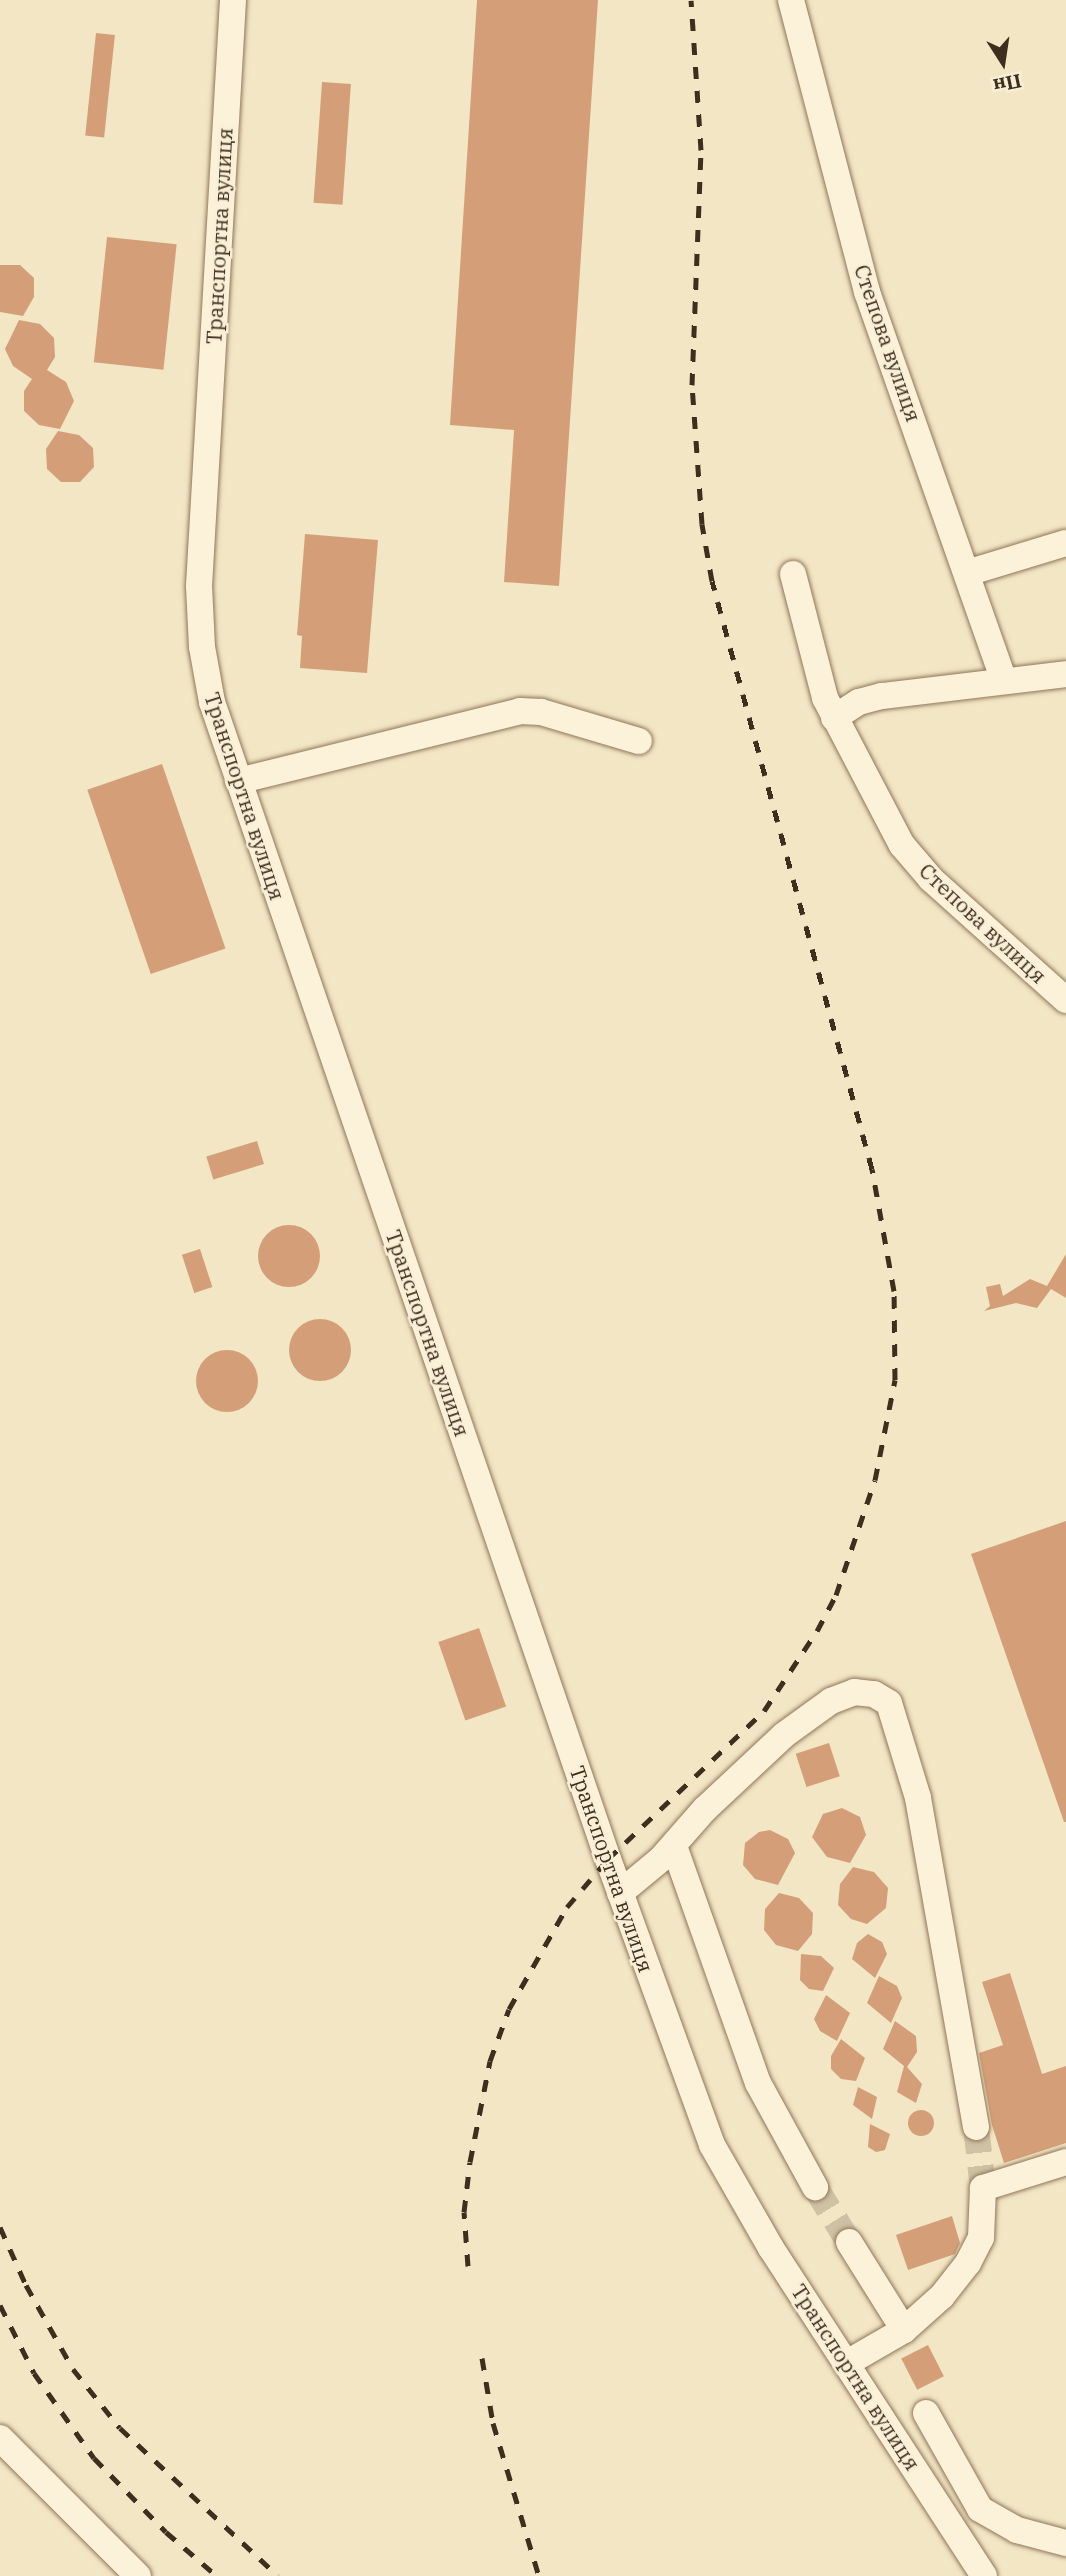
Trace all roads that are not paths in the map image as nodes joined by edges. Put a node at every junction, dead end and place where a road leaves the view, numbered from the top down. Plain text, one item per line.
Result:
1 (233, 0) edge
2 (791, 0) edge
3 (1066, 543) edge
4 (967, 573) junction
5 (793, 574) dead end
6 (1066, 674) edge
7 (1004, 680) junction
8 (834, 718) junction
9 (639, 741) dead end
10 (239, 781) junction
11 (1066, 1000) edge
12 (674, 1846) junction
13 (620, 1893) junction
14 (976, 2127) tunnel mouth
15 (1066, 2162) edge
16 (815, 2187) tunnel mouth
17 (849, 2242) tunnel mouth
18 (904, 2330) junction
19 (847, 2363) junction
20 (926, 2413) dead end
21 (0, 2438) edge
22 (1066, 2543) edge
23 (138, 2576) edge
24 (984, 2576) edge

1 - 10 street, Транспортна вулиця
2 - 4 street, Степова вулиця
3 - 4 street
4 - 7 street, Степова вулиця
5 - 8 street, Степова вулиця
6 - 7 street
7 - 8 street
8 - 11 street, Степова вулиця
9 - 10 street
10 - 13 street, Транспортна вулиця
12 - 13 street
12 - 14 street
12 - 16 street
13 - 19 street, Транспортна вулиця
15 - 18 street
17 - 18 street
18 - 19 street
19 - 24 street, Транспортна вулиця
20 - 22 street
21 - 23 street

